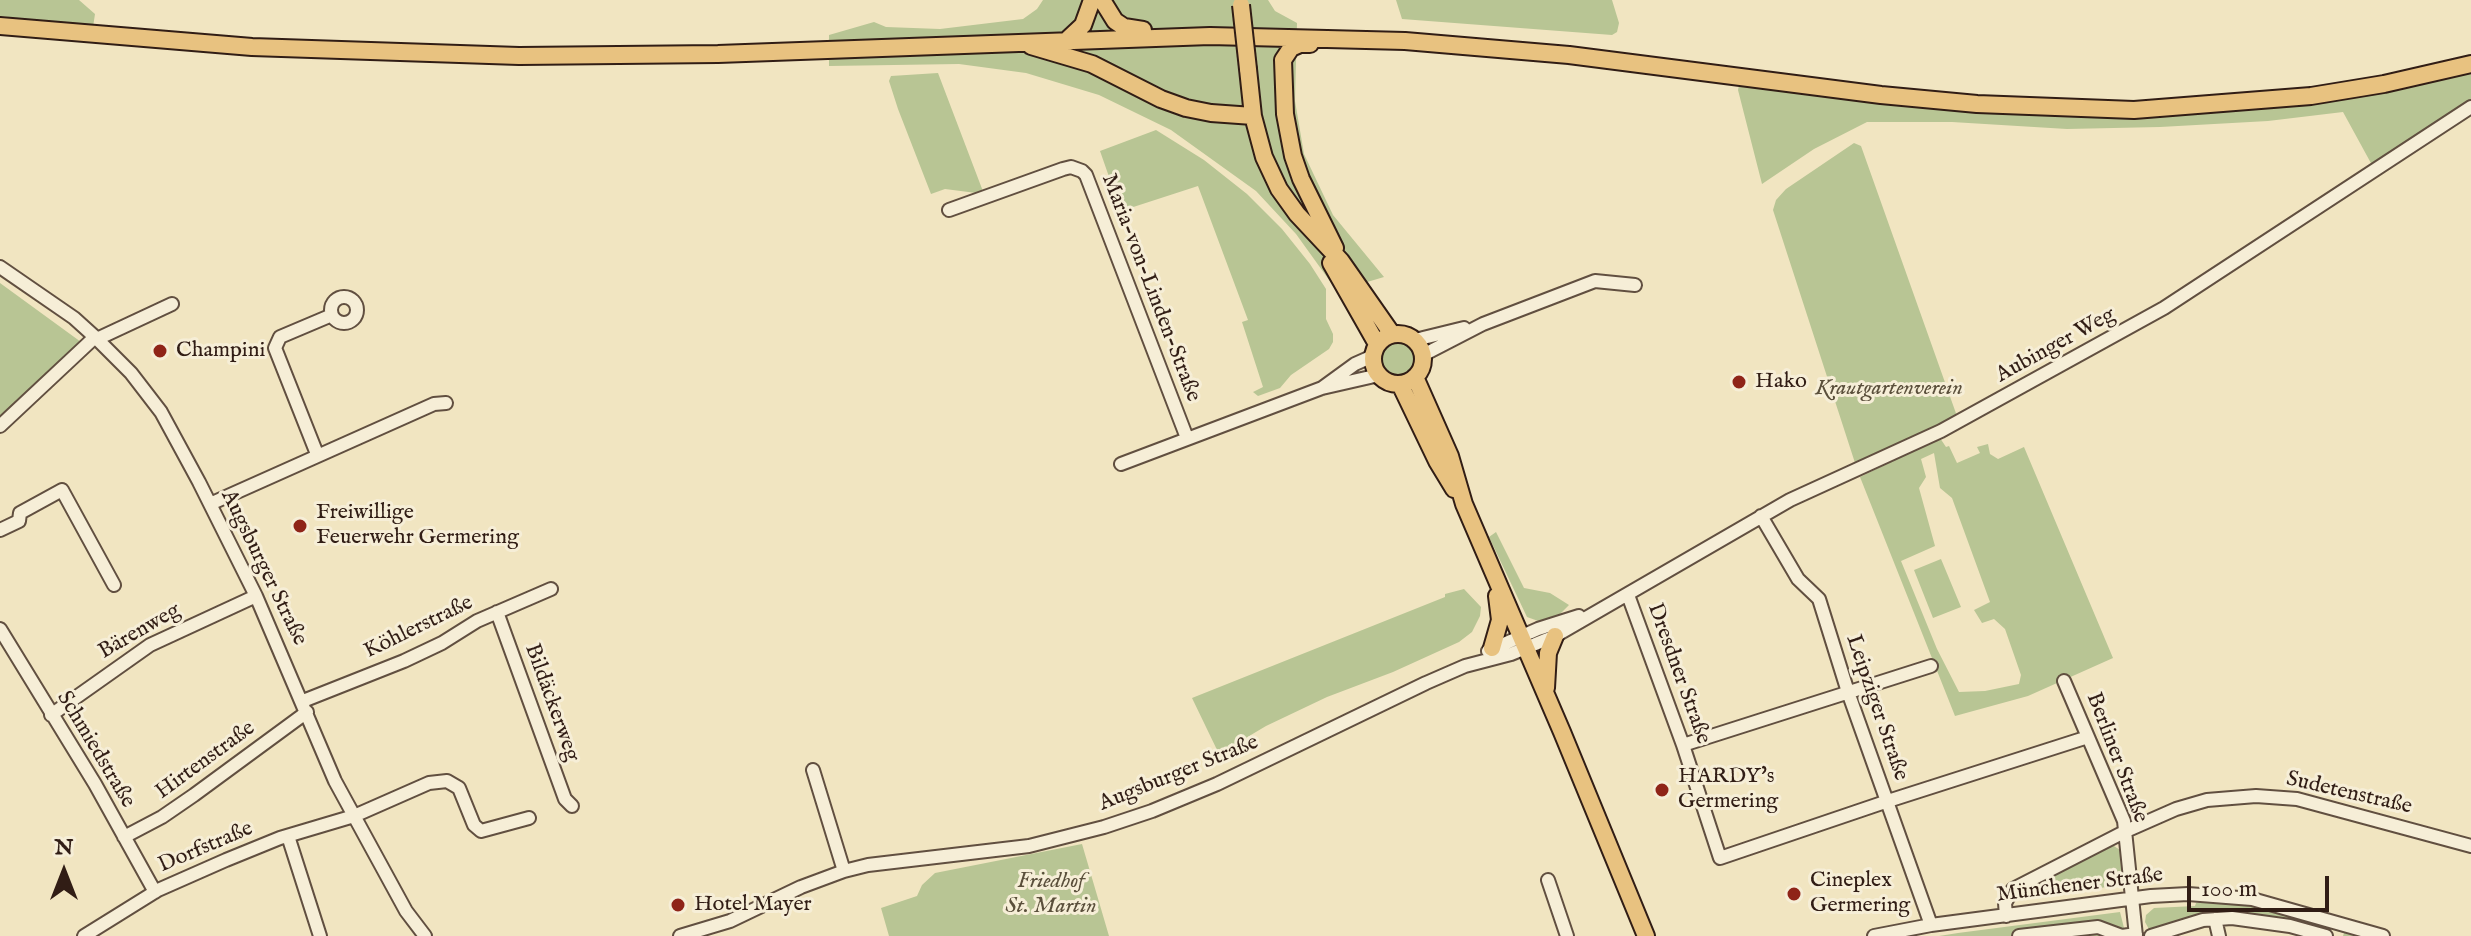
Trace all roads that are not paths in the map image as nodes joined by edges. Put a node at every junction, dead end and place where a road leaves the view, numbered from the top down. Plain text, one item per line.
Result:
1 (1092, 0) edge
2 (1102, 0) edge
3 (1241, 2) edge
4 (0, 26) edge
5 (1150, 37) junction
6 (1324, 38) junction
7 (1068, 39) junction
8 (1014, 42) junction
9 (2471, 64) edge
10 (2471, 107) edge
11 (1253, 116) junction
12 (949, 210) dead end
13 (1317, 237) junction
14 (1341, 261) junction
15 (0, 267) edge
16 (1635, 285) dead end
17 (172, 304) dead end
18 (332, 315) dead end
19 (1392, 334) junction
20 (96, 338) junction
21 (1419, 347) junction
22 (1375, 350) junction
23 (1379, 375) junction
24 (1408, 381) junction
25 (1322, 388) junction
26 (446, 403) dead end
27 (0, 426) edge
28 (1187, 438) junction
29 (317, 454) junction
30 (1121, 464) dead end
31 (210, 504) junction
32 (1761, 516) junction
33 (0, 530) edge
34 (1496, 583) junction
35 (114, 585) dead end
36 (551, 589) dead end
37 (1628, 595) junction
38 (256, 596) junction
39 (1599, 609) junction
40 (497, 612) junction
41 (0, 629) edge
42 (1555, 636) junction
43 (1523, 642) junction
44 (1492, 648) junction
45 (1465, 666) junction
46 (1931, 666) dead end
47 (2064, 681) dead end
48 (1848, 692) junction
49 (1546, 693) junction
50 (305, 707) junction
51 (51, 715) junction
52 (2088, 737) junction
53 (1683, 745) junction
54 (813, 770) dead end
55 (1888, 801) junction
56 (572, 806) dead end
57 (354, 816) junction
58 (529, 818) dead end
59 (2126, 831) junction
60 (288, 836) junction
61 (124, 837) junction
62 (2471, 846) edge
63 (844, 871) junction
64 (1548, 880) dead end
65 (155, 892) junction
66 (2131, 898) junction
67 (2006, 916) junction
68 (2215, 919) junction
69 (1931, 925) junction
70 (421, 935) edge
71 (2136, 935) edge
72 (84, 936) edge
73 (320, 936) edge
74 (680, 936) edge
75 (1567, 936) edge
76 (1646, 936) edge
77 (1874, 936) edge
78 (2019, 936) edge
79 (2151, 936) edge
80 (2219, 936) edge
81 (2326, 936) edge
82 (2383, 936) edge

1 - 7 main road
2 - 5 main road
3 - 11 main road, bridge
4 - 8 main road
5 - 6 main road
5 - 7 main road
6 - 9 main road
6 - 14 main road
7 - 8 main road
8 - 11 main road
10 - 32 street, Aubinger Weg
11 - 13 main road
12 - 28 street, Maria-von-Linden-Straße
13 - 14 main road
13 - 22 main road
14 - 19 main road
15 - 20 street, Augsburger Straße
16 - 21 street
17 - 20 street
18 - 29 street
19 - 21 main road
19 - 22 main road
20 - 27 street
20 - 31 street, Augsburger Straße
21 - 24 main road
22 - 23 main road
22 - 25 street
23 - 24 main road
23 - 25 street
24 - 34 main road
25 - 28 street
26 - 29 street
28 - 30 street
29 - 31 street
31 - 38 street, Augsburger Straße
32 - 37 street, Aubinger Weg
32 - 48 street, Leipziger Straße
33 - 35 street
34 - 43 main road
34 - 44 main road
36 - 40 street, Köhlerstraße
37 - 39 street, Aubinger Weg
37 - 53 street, Dresdner Straße
38 - 50 street, Augsburger Straße
38 - 51 street, Bärenweg
39 - 42 street, Aubinger Weg
39 - 43 street, Aubinger Weg
40 - 50 street, Köhlerstraße
40 - 56 street, Bildäckerweg
41 - 51 street, Schmiedstraße
42 - 43 street, Aubinger Weg
42 - 49 main road
43 - 44 street, Augsburger Straße
43 - 45 street, Augsburger Straße
43 - 49 main road
44 - 45 street, Augsburger Straße
45 - 63 street, Augsburger Straße
46 - 48 street
47 - 52 street, Berliner Straße
48 - 53 street
48 - 55 street, Leipziger Straße
49 - 76 main road
50 - 57 street, Augsburger Straße
50 - 61 street, Hirtenstraße
51 - 61 street, Schmiedstraße
52 - 55 street
52 - 59 street, Berliner Straße
53 - 55 street, Dresdner Straße
54 - 63 street
55 - 69 street, Leipziger Straße
57 - 58 street, Dorfstraße
57 - 60 street, Dorfstraße
57 - 70 street, Augsburger Straße
59 - 62 street, Sudetenstraße
59 - 66 street, Berliner Straße
59 - 67 street, Sudetenstraße
60 - 65 street, Dorfstraße
60 - 73 street
61 - 65 street, Schmiedstraße
63 - 74 street, Augsburger Straße
64 - 75 street
65 - 72 street, Dorfstraße
66 - 67 street, Münchener Straße
66 - 71 street, Berliner Straße
66 - 82 street, Münchener Straße
67 - 69 street, Münchener Straße
68 - 79 street
68 - 80 street
68 - 81 street
69 - 77 street, Münchener Straße
71 - 78 street, Münchener Straße

